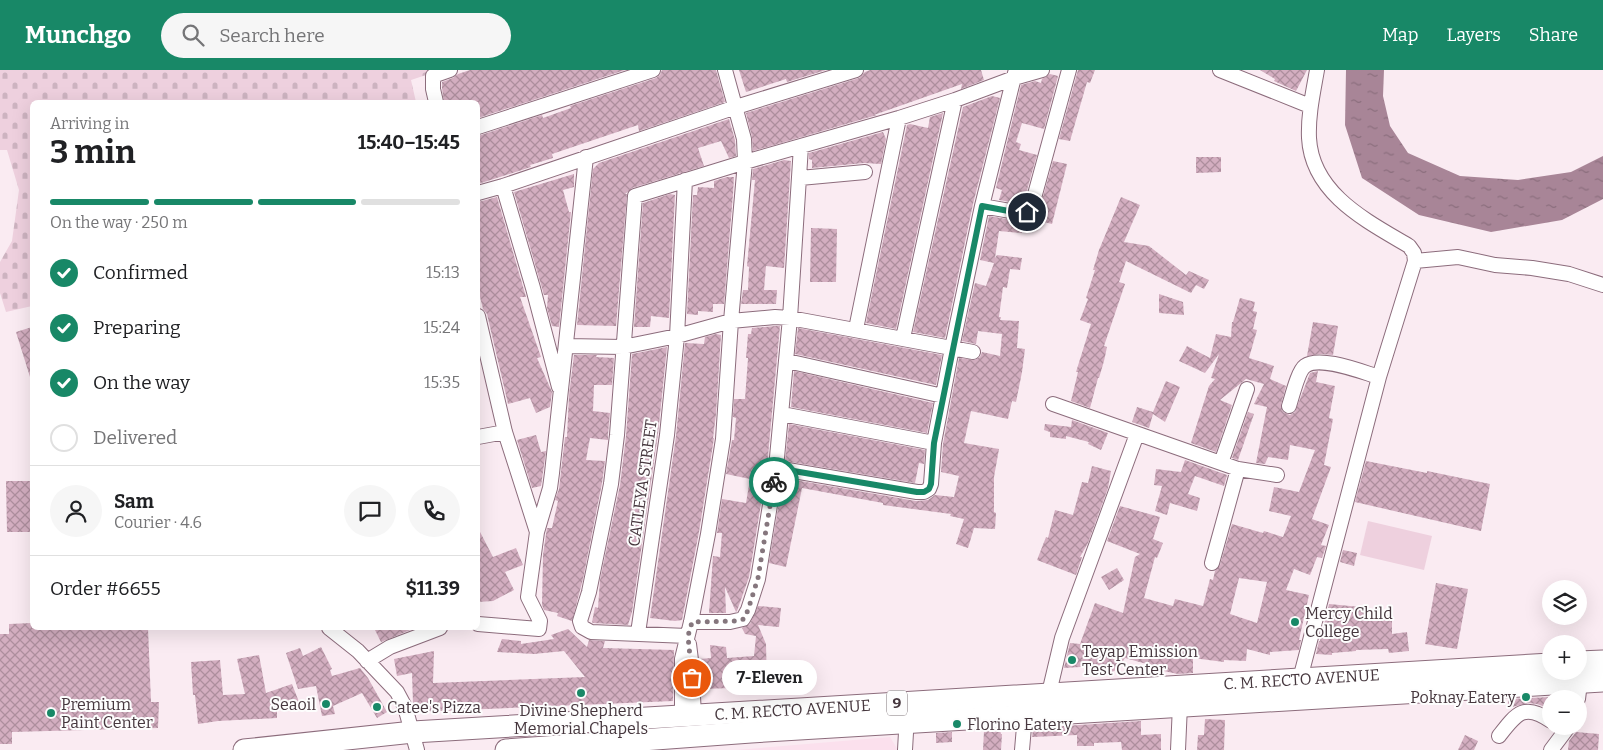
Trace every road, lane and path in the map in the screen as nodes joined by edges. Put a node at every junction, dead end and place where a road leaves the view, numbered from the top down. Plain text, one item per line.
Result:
1 (450, 70) edge
2 (653, 70) edge
3 (725, 70) edge
4 (856, 70) edge
5 (1042, 70) edge
6 (1069, 70) edge
7 (1220, 70) edge
8 (1318, 70) edge
9 (1015, 74) edge
10 (436, 100) edge
11 (955, 100) junction
12 (1310, 106) junction
13 (736, 107) junction
14 (898, 118) junction
15 (480, 126) edge
16 (801, 146) junction
17 (586, 157) junction
18 (745, 162) junction
19 (865, 172) dead end
20 (800, 178) junction
21 (685, 180) junction
22 (503, 186) junction
23 (480, 192) edge
24 (982, 206) junction
25 (1415, 260) junction
26 (1603, 285) edge
27 (790, 318) junction
28 (730, 321) junction
29 (480, 325) edge
30 (856, 329) junction
31 (677, 336) junction
32 (903, 338) junction
33 (567, 346) junction
34 (623, 347) junction
35 (952, 348) junction
36 (973, 352) dead end
37 (787, 361) junction
38 (1379, 377) junction
39 (1247, 389) dead end
40 (562, 396) junction
41 (944, 396) junction
42 (1052, 404) dead end
43 (1289, 406) dead end
44 (782, 414) junction
45 (505, 432) junction
46 (1137, 434) junction
47 (480, 437) edge
48 (934, 443) junction
49 (1221, 463) junction
50 (776, 468) junction
51 (1238, 469) junction
52 (1277, 476) dead end
53 (537, 532) junction
54 (1212, 563) dead end
55 (692, 622) junction
56 (480, 624) edge
57 (331, 630) edge
58 (435, 630) edge
59 (638, 633) junction
60 (688, 636) junction
61 (367, 660) junction
62 (1603, 661) edge
63 (1542, 665) edge
64 (1300, 679) junction
65 (1579, 681) edge
66 (1603, 681) edge
67 (1049, 693) junction
68 (908, 702) junction
69 (1180, 706) junction
70 (1025, 715) junction
71 (1542, 715) edge
72 (688, 716) junction
73 (908, 723) junction
74 (1560, 735) edge
75 (1499, 736) dead end
76 (415, 741) edge
77 (244, 750) edge
78 (506, 750) edge
79 (905, 750) edge
80 (1022, 750) edge
81 (1178, 750) edge
82 (1551, 750) edge

1 - 10 street
2 - 15 street
3 - 13 street
4 - 13 street
5 - 9 street
6 - 24 street
7 - 12 street
8 - 12 street
9 - 11 street
9 - 24 street
11 - 14 street
11 - 32 street
12 - 25 street
13 - 17 street
13 - 18 street
14 - 16 street
14 - 30 street
16 - 18 street
16 - 20 street
17 - 22 street
17 - 33 street
18 - 21 street
18 - 28 street
19 - 20 street
20 - 27 street
21 - 31 street, CATLEYA STREET
21 - 34 street
22 - 23 street
22 - 40 street
24 - 35 street
25 - 26 street
25 - 38 street
27 - 28 street
27 - 30 street
27 - 37 street
28 - 31 street
28 - 55 street
29 - 45 street
30 - 32 street
31 - 34 street
31 - 59 street, CATLEYA STREET
32 - 35 street
33 - 34 street
33 - 40 street
34 - 59 street
35 - 36 street
35 - 41 street
37 - 41 street
37 - 44 street
38 - 43 street
38 - 64 street
39 - 49 street
40 - 53 street
41 - 48 street
42 - 46 street
44 - 48 street
44 - 50 street
45 - 47 street
45 - 53 street
46 - 49 street
46 - 67 street
48 - 50 street
49 - 51 street
50 - 55 street
51 - 52 street
51 - 54 street
53 - 56 street
55 - 60 street
57 - 61 street
58 - 61 street
59 - 60 street
60 - 72 street
61 - 76 street
62 - 65 highway, C. M. RECTO AVENUE / 9
63 - 64 highway, C. M. RECTO AVENUE / 9
64 - 67 highway, C. M. RECTO AVENUE / 9
65 - 66 highway, C. M. RECTO AVENUE / 9
65 - 69 highway, C. M. RECTO AVENUE / 9
67 - 68 highway, C. M. RECTO AVENUE / 9
68 - 72 highway, C. M. RECTO AVENUE / 9
68 - 73 street
69 - 70 highway, C. M. RECTO AVENUE / 9
69 - 81 street
70 - 73 highway, C. M. RECTO AVENUE / 9
70 - 80 street
71 - 75 street
72 - 76 highway, C. M. RECTO AVENUE / 9
73 - 78 highway, C. M. RECTO AVENUE / 9
73 - 79 street
74 - 82 street
76 - 77 highway, C. M. RECTO AVENUE / 9

